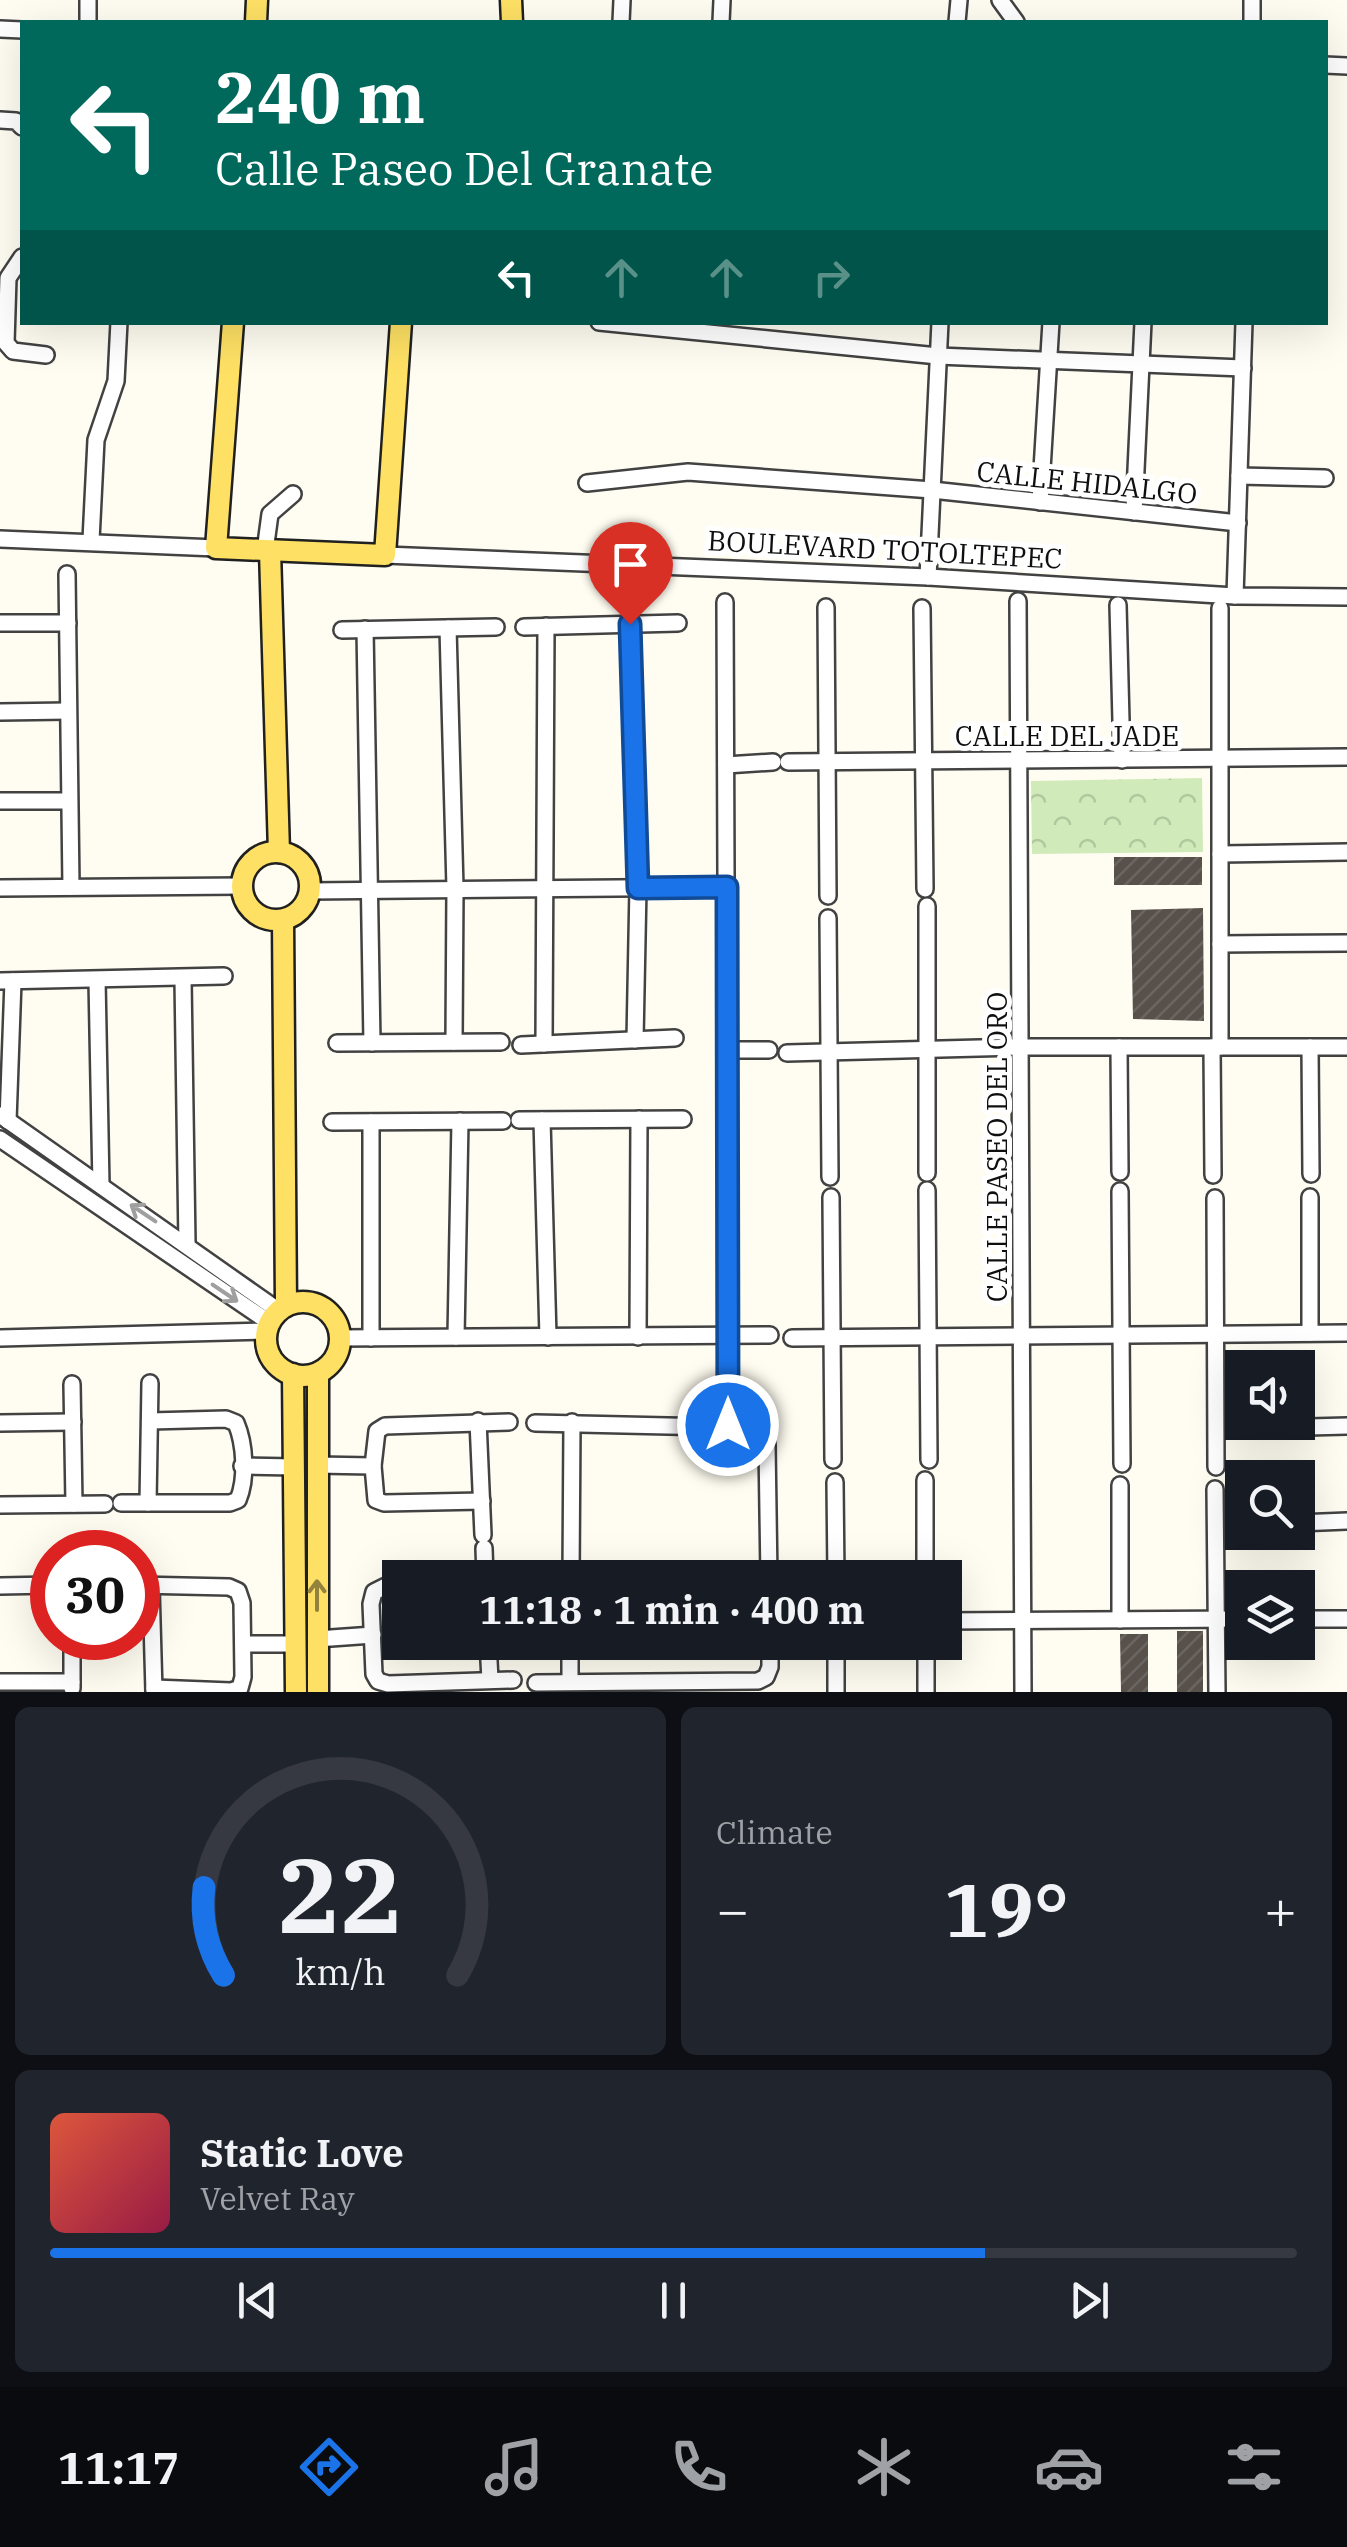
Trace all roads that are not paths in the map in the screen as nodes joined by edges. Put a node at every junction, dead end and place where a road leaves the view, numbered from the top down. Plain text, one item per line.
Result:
1 (20, 260) edge
2 (119, 325) edge
3 (233, 325) edge
4 (401, 325) edge
5 (629, 325) edge
6 (940, 325) edge
7 (1051, 325) edge
8 (1143, 325) edge
9 (1244, 325) edge
10 (46, 354) dead end
11 (938, 356) junction
12 (1048, 361) junction
13 (1140, 364) junction
14 (1243, 368) junction
15 (1239, 476) junction
16 (1325, 478) dead end
17 (586, 483) dead end
18 (932, 490) junction
19 (293, 494) dead end
20 (1040, 502) junction
21 (1134, 512) junction
22 (1238, 523) junction
23 (0, 538) edge
24 (91, 540) junction
25 (216, 548) junction
26 (268, 551) junction
27 (385, 555) junction
28 (67, 574) dead end
29 (928, 577) junction
30 (1235, 596) junction
31 (1347, 597) edge
32 (1018, 601) dead end
33 (725, 602) dead end
34 (1118, 605) dead end
35 (826, 607) dead end
36 (922, 608) dead end
37 (1220, 608) dead end
38 (0, 623) edge
39 (678, 623) dead end
40 (68, 624) junction
41 (630, 624) junction
42 (546, 626) junction
43 (524, 627) dead end
44 (448, 628) junction
45 (496, 628) dead end
46 (342, 630) dead end
47 (365, 630) junction
48 (68, 711) junction
49 (0, 712) edge
50 (1347, 757) edge
51 (1220, 759) junction
52 (1019, 760) junction
53 (1122, 760) junction
54 (924, 761) junction
55 (828, 762) junction
56 (726, 765) junction
57 (0, 801) edge
58 (68, 801) junction
59 (279, 852) junction
60 (1347, 852) edge
61 (1220, 854) junction
62 (242, 886) junction
63 (71, 887) junction
64 (727, 887) junction
65 (0, 888) edge
66 (371, 888) junction
67 (455, 888) junction
68 (546, 888) junction
69 (638, 888) junction
70 (925, 889) dead end
71 (310, 891) junction
72 (828, 896) dead end
73 (927, 906) dead end
74 (828, 918) dead end
75 (283, 920) junction
76 (1347, 943) edge
77 (1220, 944) junction
78 (224, 976) dead end
79 (182, 979) junction
80 (98, 980) junction
81 (6, 981) edge
82 (675, 1038) dead end
83 (635, 1040) junction
84 (454, 1042) junction
85 (500, 1042) dead end
86 (338, 1043) dead end
87 (372, 1043) junction
88 (544, 1044) junction
89 (521, 1045) dead end
90 (1119, 1047) junction
91 (1216, 1047) junction
92 (1310, 1047) junction
93 (1347, 1047) edge
94 (1020, 1048) junction
95 (727, 1050) junction
96 (768, 1050) dead end
97 (926, 1050) junction
98 (829, 1052) junction
99 (787, 1053) dead end
100 (4, 1118) edge
101 (682, 1119) dead end
102 (542, 1120) junction
103 (638, 1120) junction
104 (460, 1121) junction
105 (332, 1122) dead end
106 (371, 1122) junction
107 (0, 1139) edge
108 (1120, 1172) dead end
109 (1311, 1174) dead end
110 (1213, 1175) dead end
111 (830, 1177) dead end
112 (101, 1185) junction
113 (1120, 1191) dead end
114 (832, 1196) dead end
115 (1310, 1196) dead end
116 (1215, 1198) dead end
117 (187, 1244) junction
118 (276, 1318) junction
119 (1347, 1332) edge
120 (1310, 1333) junction
121 (1121, 1334) junction
122 (1216, 1334) junction
123 (770, 1335) dead end
124 (727, 1336) junction
125 (930, 1336) junction
126 (1022, 1336) junction
127 (456, 1337) junction
128 (548, 1337) junction
129 (638, 1337) junction
130 (0, 1338) edge
131 (340, 1338) junction
132 (372, 1338) junction
133 (792, 1338) dead end
134 (831, 1338) junction
135 (318, 1373) junction
136 (293, 1374) junction
137 (150, 1383) dead end
138 (72, 1384) dead end
139 (150, 1421) junction
140 (478, 1421) junction
141 (73, 1422) junction
142 (510, 1422) dead end
143 (572, 1422) junction
144 (0, 1423) edge
145 (535, 1423) dead end
146 (728, 1425) junction
147 (1347, 1426) edge
148 (1315, 1427) edge
149 (833, 1460) dead end
150 (929, 1460) dead end
151 (1122, 1464) dead end
152 (242, 1466) junction
153 (306, 1466) junction
154 (374, 1466) junction
155 (1216, 1467) dead end
156 (924, 1480) dead end
157 (835, 1482) dead end
158 (1120, 1485) dead end
159 (1215, 1489) dead end
160 (482, 1501) junction
161 (148, 1503) junction
162 (74, 1504) junction
163 (0, 1505) edge
164 (1315, 1522) edge
165 (1347, 1522) edge
166 (484, 1560) edge
167 (571, 1560) edge
168 (768, 1560) edge
169 (836, 1560) edge
170 (925, 1560) edge
171 (30, 1585) edge
172 (0, 1586) edge
173 (160, 1586) edge
174 (382, 1588) edge
175 (1217, 1619) junction
176 (1225, 1619) edge
177 (1315, 1619) edge
178 (1347, 1619) edge
179 (1023, 1620) junction
180 (1120, 1620) junction
181 (962, 1621) edge
182 (372, 1635) junction
183 (318, 1639) junction
184 (244, 1644) junction
185 (296, 1644) junction
186 (72, 1660) edge
187 (151, 1660) edge
188 (489, 1660) edge
189 (570, 1660) edge
190 (770, 1660) edge
191 (836, 1660) edge
192 (926, 1660) edge
193 (490, 1680) junction
194 (513, 1680) dead end
195 (0, 1682) edge
196 (570, 1682) junction
197 (536, 1683) dead end
198 (72, 1687) edge
199 (726, 1687) edge
200 (154, 1690) edge
201 (296, 1692) edge
202 (318, 1692) edge
203 (836, 1692) edge
204 (926, 1692) edge
205 (1023, 1692) edge
206 (1217, 1692) edge

1 - 10 street
2 - 24 street
3 - 25 main road
4 - 27 main road
5 - 11 street
6 - 11 street
7 - 12 street
8 - 13 street
9 - 14 street
11 - 12 street
11 - 18 street
12 - 13 street
12 - 20 street
13 - 14 street
13 - 21 street
14 - 15 street
15 - 16 street
15 - 22 street
17 - 18 street, CALLE HIDALGO
18 - 20 street, CALLE HIDALGO
18 - 29 street
19 - 26 street
20 - 21 street, CALLE HIDALGO
21 - 22 street, CALLE HIDALGO
22 - 30 street
23 - 24 street, BOULEVARD TOTOLTEPEC
24 - 25 street, BOULEVARD TOTOLTEPEC
25 - 26 main road, BOULEVARD TOTOLTEPEC
26 - 27 main road, BOULEVARD TOTOLTEPEC
26 - 59 main road
27 - 29 street, BOULEVARD TOTOLTEPEC
28 - 40 street
29 - 30 street, BOULEVARD TOTOLTEPEC
30 - 31 street, BOULEVARD TOTOLTEPEC
32 - 52 street, CALLE PASEO DEL ORO
33 - 56 street
34 - 53 street
35 - 55 street
36 - 54 street
37 - 51 street
38 - 40 street
39 - 41 street
40 - 48 street
41 - 42 street
41 - 69 street
42 - 43 street
42 - 68 street
44 - 45 street
44 - 47 street
44 - 67 street
46 - 47 street
47 - 66 street
48 - 49 street
48 - 58 street
50 - 51 street, CALLE DEL JADE
51 - 53 street, CALLE DEL JADE
51 - 61 street
52 - 53 street, CALLE DEL JADE
52 - 54 street, CALLE DEL JADE
52 - 94 street, CALLE PASEO DEL ORO
54 - 55 street, CALLE DEL JADE
54 - 70 street
55 - 56 street, CALLE DEL JADE
55 - 72 street
56 - 64 street
57 - 58 street
58 - 63 street
59 - 62 main road
59 - 71 main road
60 - 61 street
61 - 77 street
62 - 63 street
62 - 75 main road
63 - 65 street
64 - 69 street
64 - 95 street
66 - 67 street
66 - 71 street
66 - 87 street
67 - 68 street
67 - 84 street
68 - 69 street
68 - 88 street
69 - 83 street
71 - 75 main road
73 - 97 street
74 - 98 street
75 - 118 main road
76 - 77 street
77 - 91 street
78 - 79 street
79 - 80 street
79 - 117 street
80 - 81 street
80 - 112 street
81 - 100 street
82 - 83 street
83 - 88 street
84 - 85 street
84 - 87 street
86 - 87 street
88 - 89 street
90 - 91 street
90 - 94 street
90 - 108 street
91 - 92 street
91 - 110 street
92 - 93 street
92 - 109 street
94 - 97 street
94 - 126 street, CALLE PASEO DEL ORO
95 - 96 street
95 - 124 street
97 - 98 street
97 - 125 street
98 - 99 street
98 - 111 street
100 - 112 street
101 - 103 street
102 - 103 street
102 - 104 street
102 - 128 street
103 - 129 street
104 - 106 street
104 - 127 street
105 - 106 street
106 - 132 street
107 -> 118 street
117 -> 112 street
113 - 121 street
114 - 134 street
115 - 120 street
116 - 122 street
117 - 118 street
118 - 130 street
118 - 131 main road
118 - 136 main road
119 - 120 street
120 - 122 street
121 - 122 street
121 - 126 street
121 - 151 street
122 - 155 street
123 - 124 street
124 - 129 street
124 - 146 street
125 - 126 street
125 - 134 street
125 - 150 street
126 - 179 street, CALLE PASEO DEL ORO
127 - 128 street
127 - 132 street
128 - 129 street
131 - 132 street
131 - 135 main road
133 - 134 street
134 - 149 street
135 - 136 main road
135 - 153 main road
136 - 153 main road
137 - 139 street
138 - 141 street
139 - 152 street
139 - 161 street
140 - 142 street
140 - 154 street
140 - 160 street
141 - 144 street
141 - 162 street
143 - 145 street
143 - 146 street
143 - 167 street
146 - 168 street
147 - 148 street
152 - 153 street
152 - 161 street
153 - 154 street
183 -> 153 main road
153 - 185 main road
154 - 160 street
156 - 170 street
157 - 169 street
158 - 180 street
159 - 175 street
160 - 166 street
161 - 162 street
162 - 163 street
164 - 165 street
171 - 172 street
173 - 184 street
174 - 182 street
175 - 176 street
175 - 180 street
175 - 206 street
177 - 178 street
179 - 180 street
179 - 181 street
179 - 205 street, CALLE PASEO DEL ORO
182 - 183 street
182 - 193 street
183 - 202 main road
184 - 185 street
184 - 200 street
185 - 201 main road
186 - 198 street
187 - 200 street
188 - 193 street
189 - 196 street
190 - 199 street
191 - 203 street
192 - 204 street
193 - 194 street
195 - 198 street
196 - 197 street
196 - 199 street

